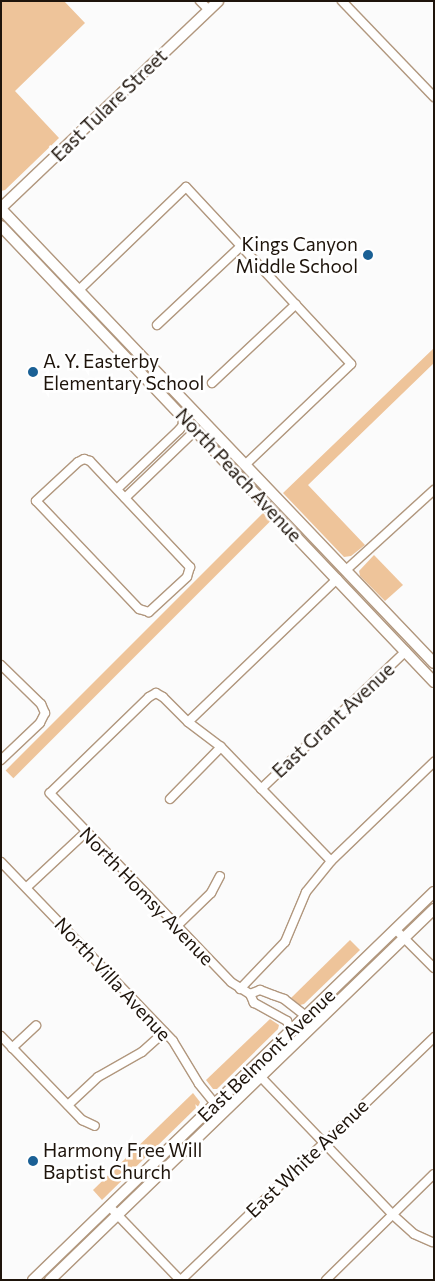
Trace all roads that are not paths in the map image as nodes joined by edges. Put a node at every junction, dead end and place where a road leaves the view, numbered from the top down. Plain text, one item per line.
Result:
1 (200, 1) edge
2 (218, 1) edge
3 (342, 1) edge
4 (208, 10) junction
5 (434, 97) edge
6 (1, 208) edge
7 (1, 226) edge
8 (241, 246) junction
9 (80, 289) junction
10 (296, 304) junction
11 (157, 325) dead end
12 (212, 383) dead end
13 (181, 414) junction
14 (196, 430) junction
15 (246, 464) junction
16 (117, 489) junction
17 (434, 490) edge
18 (125, 498) junction
19 (302, 542) junction
20 (346, 570) junction
21 (337, 579) junction
22 (406, 651) junction
23 (434, 663) edge
24 (1, 665) edge
25 (434, 672) edge
26 (434, 682) edge
27 (188, 722) junction
28 (221, 747) junction
29 (1, 760) edge
30 (434, 762) edge
31 (261, 789) junction
32 (170, 799) dead end
33 (86, 832) junction
34 (331, 861) junction
35 (1, 862) edge
36 (220, 876) dead end
37 (27, 887) junction
38 (434, 892) edge
39 (434, 909) edge
40 (176, 927) junction
41 (395, 929) junction
42 (404, 938) junction
43 (434, 968) edge
44 (240, 989) junction
45 (250, 994) junction
46 (308, 1014) junction
47 (36, 1026) dead end
48 (291, 1031) junction
49 (164, 1032) junction
50 (1, 1036) edge
51 (434, 1037) edge
52 (12, 1048) junction
53 (252, 1068) junction
54 (260, 1076) junction
55 (215, 1104) junction
56 (68, 1105) junction
57 (95, 1126) dead end
58 (324, 1142) junction
59 (434, 1174) edge
60 (109, 1206) junction
61 (118, 1215) junction
62 (393, 1215) junction
63 (432, 1242) dead end
64 (33, 1280) edge
65 (50, 1280) edge
66 (180, 1280) edge
67 (326, 1280) edge

1 - 4 street
2 - 4 main road, East Tulare Street
3 - 5 street
4 - 6 main road, East Tulare Street
6 - 9 main road, North Peach Avenue
7 - 13 main road, North Peach Avenue
8 - 9 street
8 - 10 street
8 - 11 street
9 - 15 main road, North Peach Avenue
10 - 12 street
10 - 15 street
13 - 14 main road, North Peach Avenue
13 - 16 street
14 - 15 main road
14 - 18 street
14 - 19 main road, North Peach Avenue
15 - 20 main road, North Peach Avenue
16 - 18 street
16 - 18 street
17 - 20 street
19 - 20 main road
19 - 21 main road, North Peach Avenue
20 - 23 main road, North Peach Avenue
21 - 22 main road, North Peach Avenue
21 - 27 street
22 - 25 main road
22 - 26 main road, North Peach Avenue
22 - 31 street, East Grant Avenue
24 - 29 street
27 - 28 street
27 - 33 street, North Homsy Avenue
28 - 31 street
28 - 32 street
30 - 34 street
31 - 34 street
33 - 37 street
33 - 40 street, North Homsy Avenue
34 - 44 street
35 - 37 street, North Villa Avenue
36 - 40 street
37 - 49 street, North Villa Avenue
38 - 41 main road, East Belmont Avenue
39 - 42 main road, East Belmont Avenue
40 - 44 street, North Homsy Avenue
41 - 42 street
41 - 46 main road, East Belmont Avenue
42 - 43 street
42 - 54 main road, East Belmont Avenue
44 - 45 street, North Homsy Avenue
45 - 46 street, North Homsy Avenue
45 - 48 street, North Homsy Avenue
46 - 48 main road, East Belmont Avenue
47 - 52 street
48 - 53 main road, East Belmont Avenue
49 - 55 street, North Villa Avenue
49 - 56 street
50 - 52 street
51 - 58 street, East White Avenue
52 - 56 street
53 - 54 street
53 - 55 main road, East Belmont Avenue
54 - 58 street
54 - 61 main road, East Belmont Avenue
55 - 60 main road, East Belmont Avenue
56 - 57 street
58 - 62 street
58 - 66 street, East White Avenue
59 - 62 street
60 - 61 street
60 - 64 main road, East Belmont Avenue
61 - 65 main road, East Belmont Avenue
61 - 66 street
62 - 63 street
62 - 67 street

